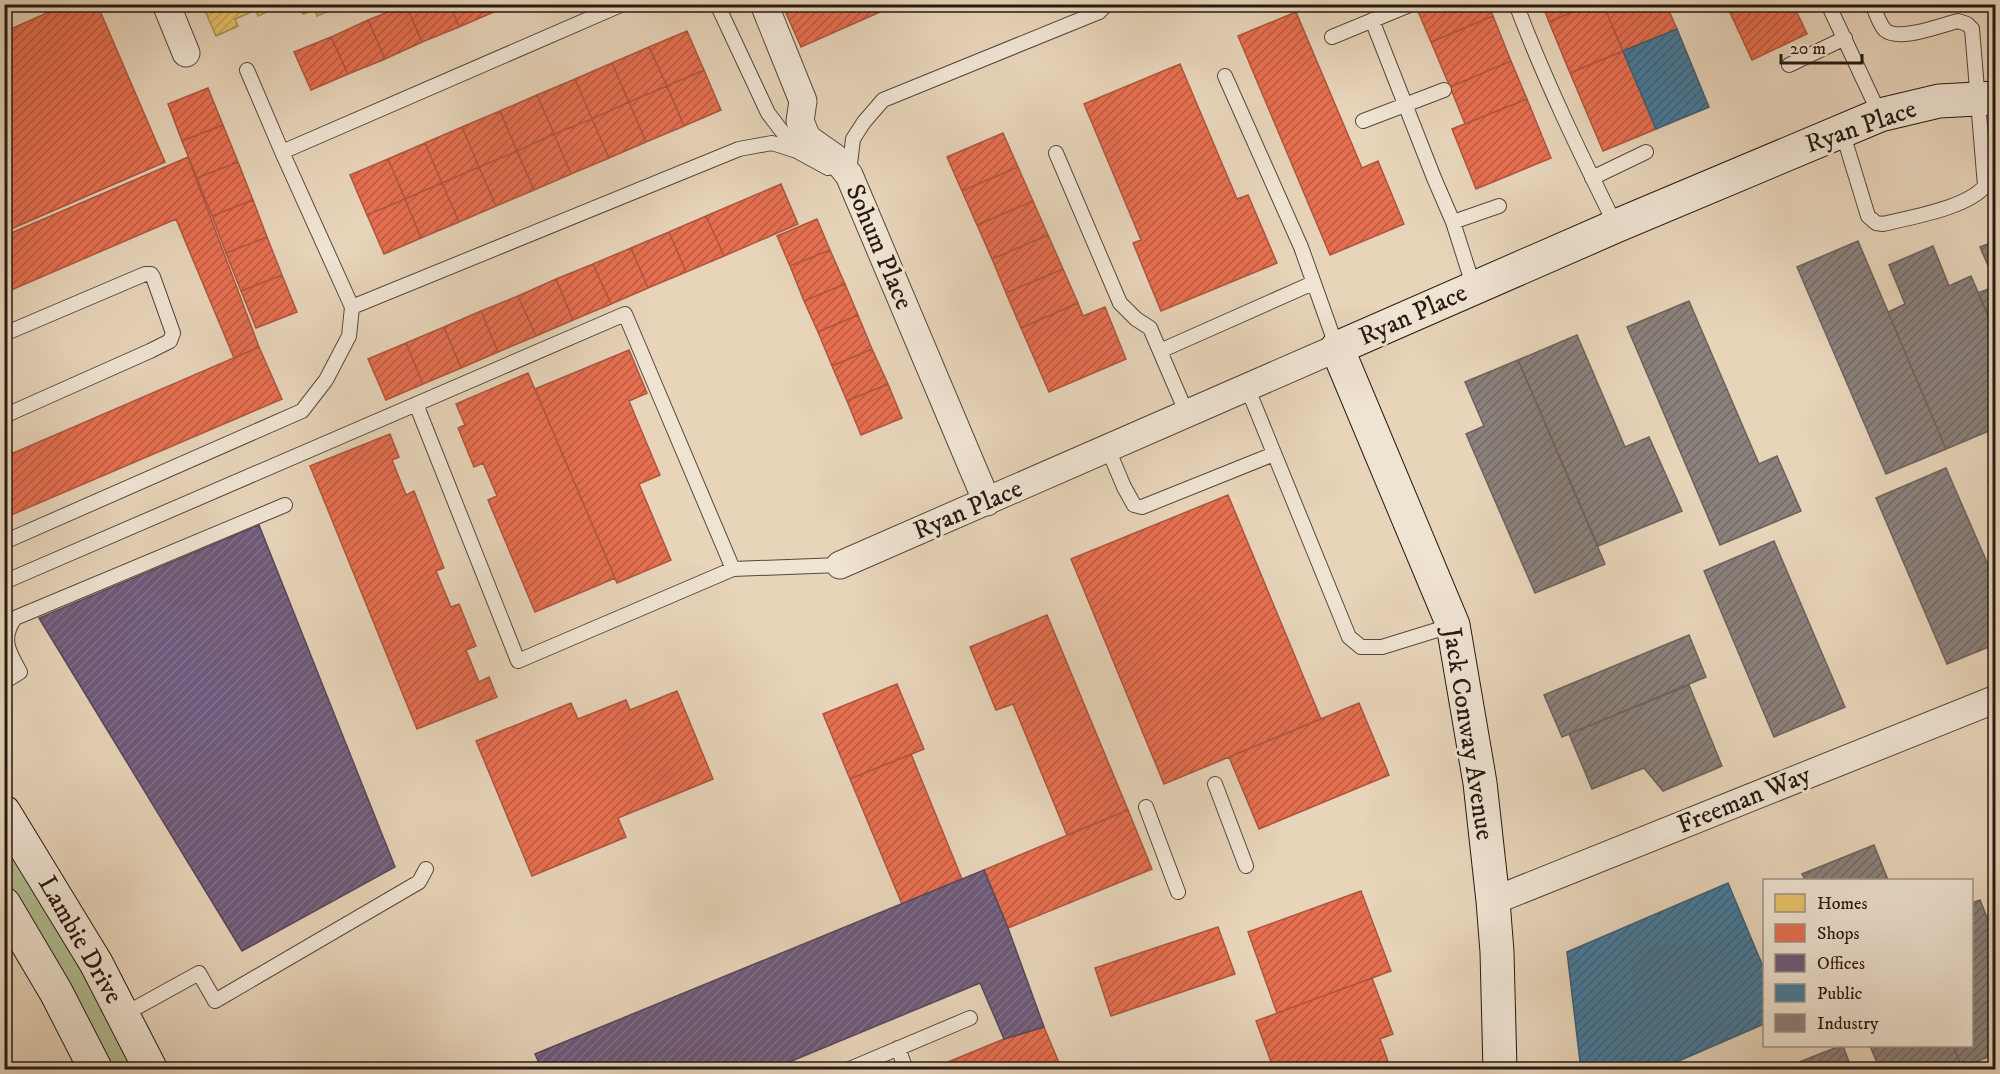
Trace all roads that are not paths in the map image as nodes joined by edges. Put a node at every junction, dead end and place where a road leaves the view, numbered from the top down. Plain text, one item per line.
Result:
1 (166, 4) edge
2 (623, 4) edge
3 (717, 4) edge
4 (764, 4) edge
5 (1107, 4) edge
6 (1516, 4) edge
7 (1828, 4) edge
8 (1872, 4) edge
9 (1407, 6) dead end
10 (1372, 20) junction
11 (1332, 37) dead end
12 (1845, 38) junction
13 (186, 53) dead end
14 (1789, 64) dead end
15 (247, 69) dead end
16 (1225, 76) dead end
17 (1444, 90) dead end
18 (1987, 98) edge
19 (1405, 106) junction
20 (1880, 116) junction
21 (1363, 121) dead end
22 (1842, 131) junction
23 (797, 151) junction
24 (282, 152) junction
25 (1646, 152) dead end
26 (1056, 153) dead end
27 (849, 175) junction
28 (1592, 178) junction
29 (1499, 206) dead end
30 (1453, 222) junction
31 (1616, 226) junction
32 (1313, 284) junction
33 (1474, 288) junction
34 (352, 307) junction
35 (4, 334) edge
36 (1337, 348) junction
37 (1160, 351) junction
38 (1247, 387) junction
39 (416, 404) junction
40 (1187, 414) junction
41 (4, 416) edge
42 (1108, 449) junction
43 (1274, 454) junction
44 (987, 502) junction
45 (285, 506) dead end
46 (4, 542) edge
47 (840, 565) joint
48 (733, 569) junction
49 (4, 582) edge
50 (1453, 625) junction
51 (4, 682) edge
52 (1995, 699) edge
53 (1215, 784) dead end
54 (1146, 807) dead end
55 (4, 812) edge
56 (1246, 866) dead end
57 (426, 869) dead end
58 (1178, 892) dead end
59 (1493, 901) junction
60 (4, 904) edge
61 (123, 1015) junction
62 (970, 1018) dead end
63 (898, 1048) junction
64 (96, 1070) edge
65 (152, 1070) edge
66 (847, 1070) edge
67 (906, 1070) edge
68 (1500, 1070) edge

1 - 13 street
2 - 24 lane
3 - 23 lane
4 - 27 street, Sohum Place
5 - 27 lane
6 - 28 lane
7 - 12 lane
8 - 18 lane
9 - 10 lane
10 - 11 lane
10 - 19 lane
12 - 14 lane
12 - 20 lane
15 - 24 lane
16 - 32 lane
17 - 19 lane
18 - 20 street, Ryan Place
18 - 22 lane
19 - 21 lane
19 - 30 lane
20 - 22 street, Ryan Place
22 - 31 street, Ryan Place
23 - 27 lane
23 - 34 lane
24 - 34 lane
25 - 28 lane
26 - 37 lane
27 - 44 street, Sohum Place
28 - 31 lane
29 - 30 lane
30 - 33 lane
31 - 33 street, Ryan Place
32 - 36 lane
32 - 37 lane
33 - 36 street, Ryan Place
34 - 46 lane
35 - 41 lane
36 - 38 street, Ryan Place
36 - 50 street, Jack Conway Avenue
37 - 40 lane
38 - 40 street, Ryan Place
38 - 43 lane
39 - 48 lane
39 - 48 lane
39 - 49 lane
40 - 42 street, Ryan Place
42 - 43 lane
42 - 44 street, Ryan Place
43 - 50 lane
44 - 47 street, Ryan Place
45 - 51 lane
47 - 48 lane
50 - 59 street, Jack Conway Avenue
52 - 59 street, Freeman Way
53 - 56 lane
54 - 58 lane
55 - 61 street, Lambie Drive
57 - 61 lane
59 - 68 street, Jack Conway Avenue
60 - 64 street, Lambie Drive
61 - 65 street, Lambie Drive
62 - 63 lane
63 - 66 lane
63 - 67 lane

